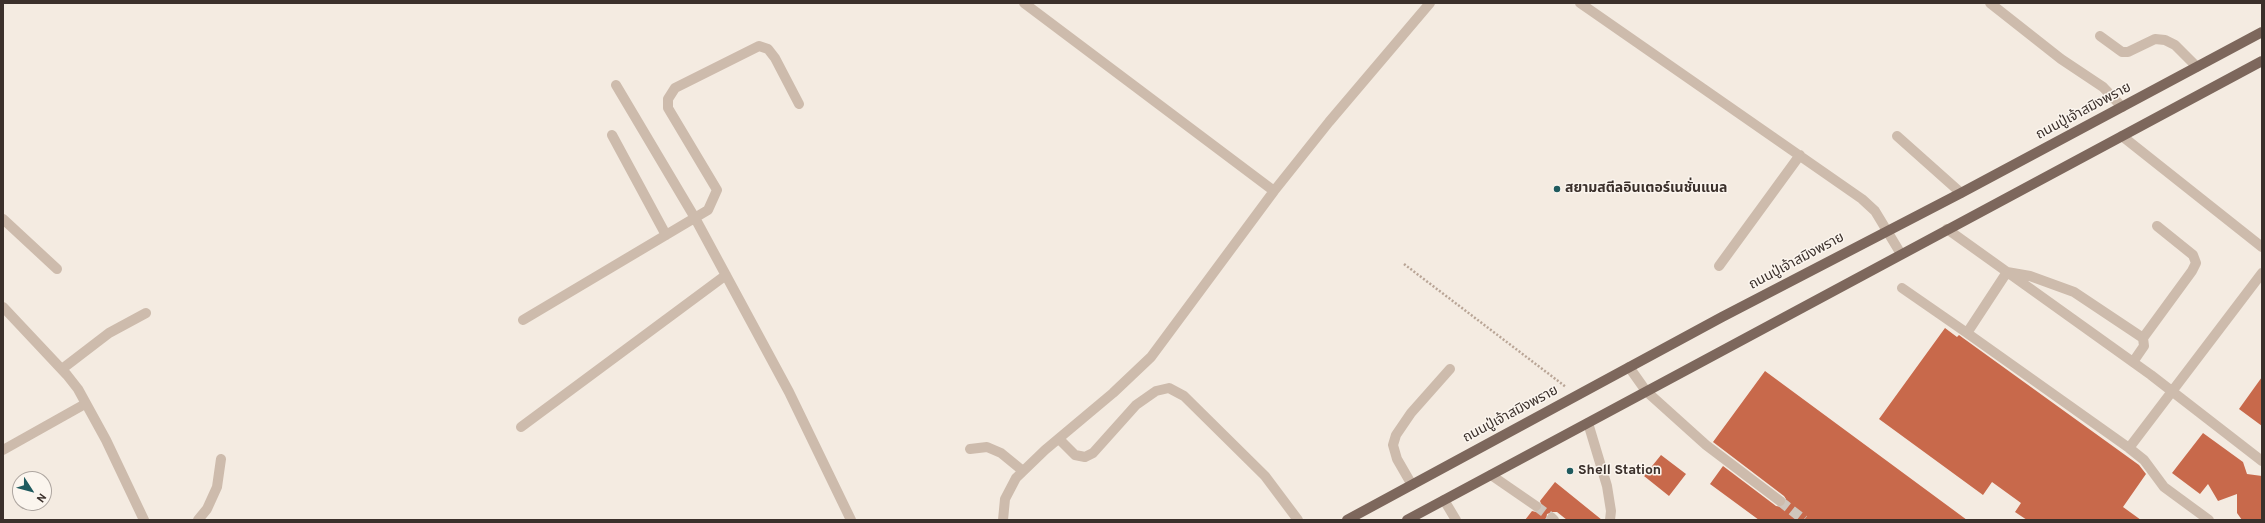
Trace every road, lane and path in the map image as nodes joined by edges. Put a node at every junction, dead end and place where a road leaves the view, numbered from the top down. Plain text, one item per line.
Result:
1 (1024, 3) edge
2 (1430, 3) edge
3 (1580, 3) edge
4 (1990, 3) edge
5 (2262, 32) edge
6 (2100, 36) dead end
7 (2262, 61) edge
8 (2197, 67) junction
9 (616, 85) dead end
10 (799, 104) dead end
11 (2122, 107) junction
12 (612, 135) dead end
13 (1896, 136) dead end
14 (2122, 136) junction
15 (1800, 154) junction
16 (1274, 191) junction
17 (1961, 193) junction
18 (695, 218) junction
19 (3, 219) edge
20 (2157, 226) dead end
21 (1948, 229) junction
22 (1887, 230) junction
23 (666, 235) junction
24 (2262, 247) edge
25 (1901, 254) junction
26 (1404, 264) dead end
27 (1719, 266) dead end
28 (57, 269) dead end
29 (2007, 272) junction
30 (2262, 273) edge
31 (726, 275) junction
32 (1902, 288) dead end
33 (3, 307) edge
34 (146, 313) dead end
35 (523, 320) dead end
36 (1967, 333) junction
37 (2143, 338) junction
38 (2133, 362) junction
39 (1629, 367) junction
40 (1450, 369) dead end
41 (65, 372) junction
42 (2171, 390) junction
43 (1646, 391) junction
44 (1577, 396) junction
45 (85, 404) junction
46 (1588, 422) junction
47 (520, 427) dead end
48 (1059, 439) junction
49 (2129, 448) junction
50 (970, 449) dead end
51 (3, 450) edge
52 (221, 459) dead end
53 (2262, 461) edge
54 (1023, 471) junction
55 (1491, 474) junction
56 (1412, 485) junction
57 (1444, 500) junction
58 (1780, 502) tunnel mouth
59 (1536, 506) tunnel mouth
60 (144, 520) edge
61 (198, 520) edge
62 (851, 520) edge
63 (1003, 520) edge
64 (1298, 520) edge
65 (1347, 520) edge
66 (1407, 520) edge
67 (1456, 520) edge
68 (1610, 520) edge
69 (2209, 520) edge

1 - 16 street
2 - 16 street
3 - 15 street
4 - 11 street
5 - 8 main road, ถนนปู่เจ้าสมิงพราย
6 - 8 street
7 - 14 main road
8 - 11 main road, ถนนปู่เจ้าสมิงพราย
9 - 18 street
10 - 18 street
11 - 17 main road, ถนนปู่เจ้าสมิงพราย
12 - 23 street
13 - 17 street
14 - 21 main road
14 - 24 street
15 - 22 street
15 - 27 street
16 - 48 street
17 - 22 main road, ถนนปู่เจ้าสมิงพราย
18 - 23 street
18 - 31 street
19 - 28 street
20 - 37 street
21 - 25 main road
21 - 29 street
22 - 25 street
22 - 39 main road, ถนนปู่เจ้าสมิงพราย
23 - 35 street
25 - 43 main road
26 - 44 path
29 - 36 street
29 - 37 street
29 - 38 street
30 - 42 street
31 - 47 street
31 - 62 street
32 - 36 street
33 - 41 street
34 - 41 street
36 - 49 street
37 - 38 street
38 - 42 street
39 - 43 street
39 - 44 main road, ถนนปู่เจ้าสมิงพราย
40 - 56 street
41 - 45 street
42 - 49 street
42 - 53 street
43 - 46 main road
43 - 58 street
44 - 56 main road, ถนนปู่เจ้าสมิงพราย
45 - 51 street
45 - 60 street
46 - 55 main road
46 - 68 street
48 - 54 street
48 - 64 street
49 - 69 street
50 - 54 street
52 - 61 street
54 - 63 street
55 - 57 main road
55 - 59 street
56 - 65 main road, ถนนปู่เจ้าสมิงพราย
57 - 66 main road
57 - 67 street

